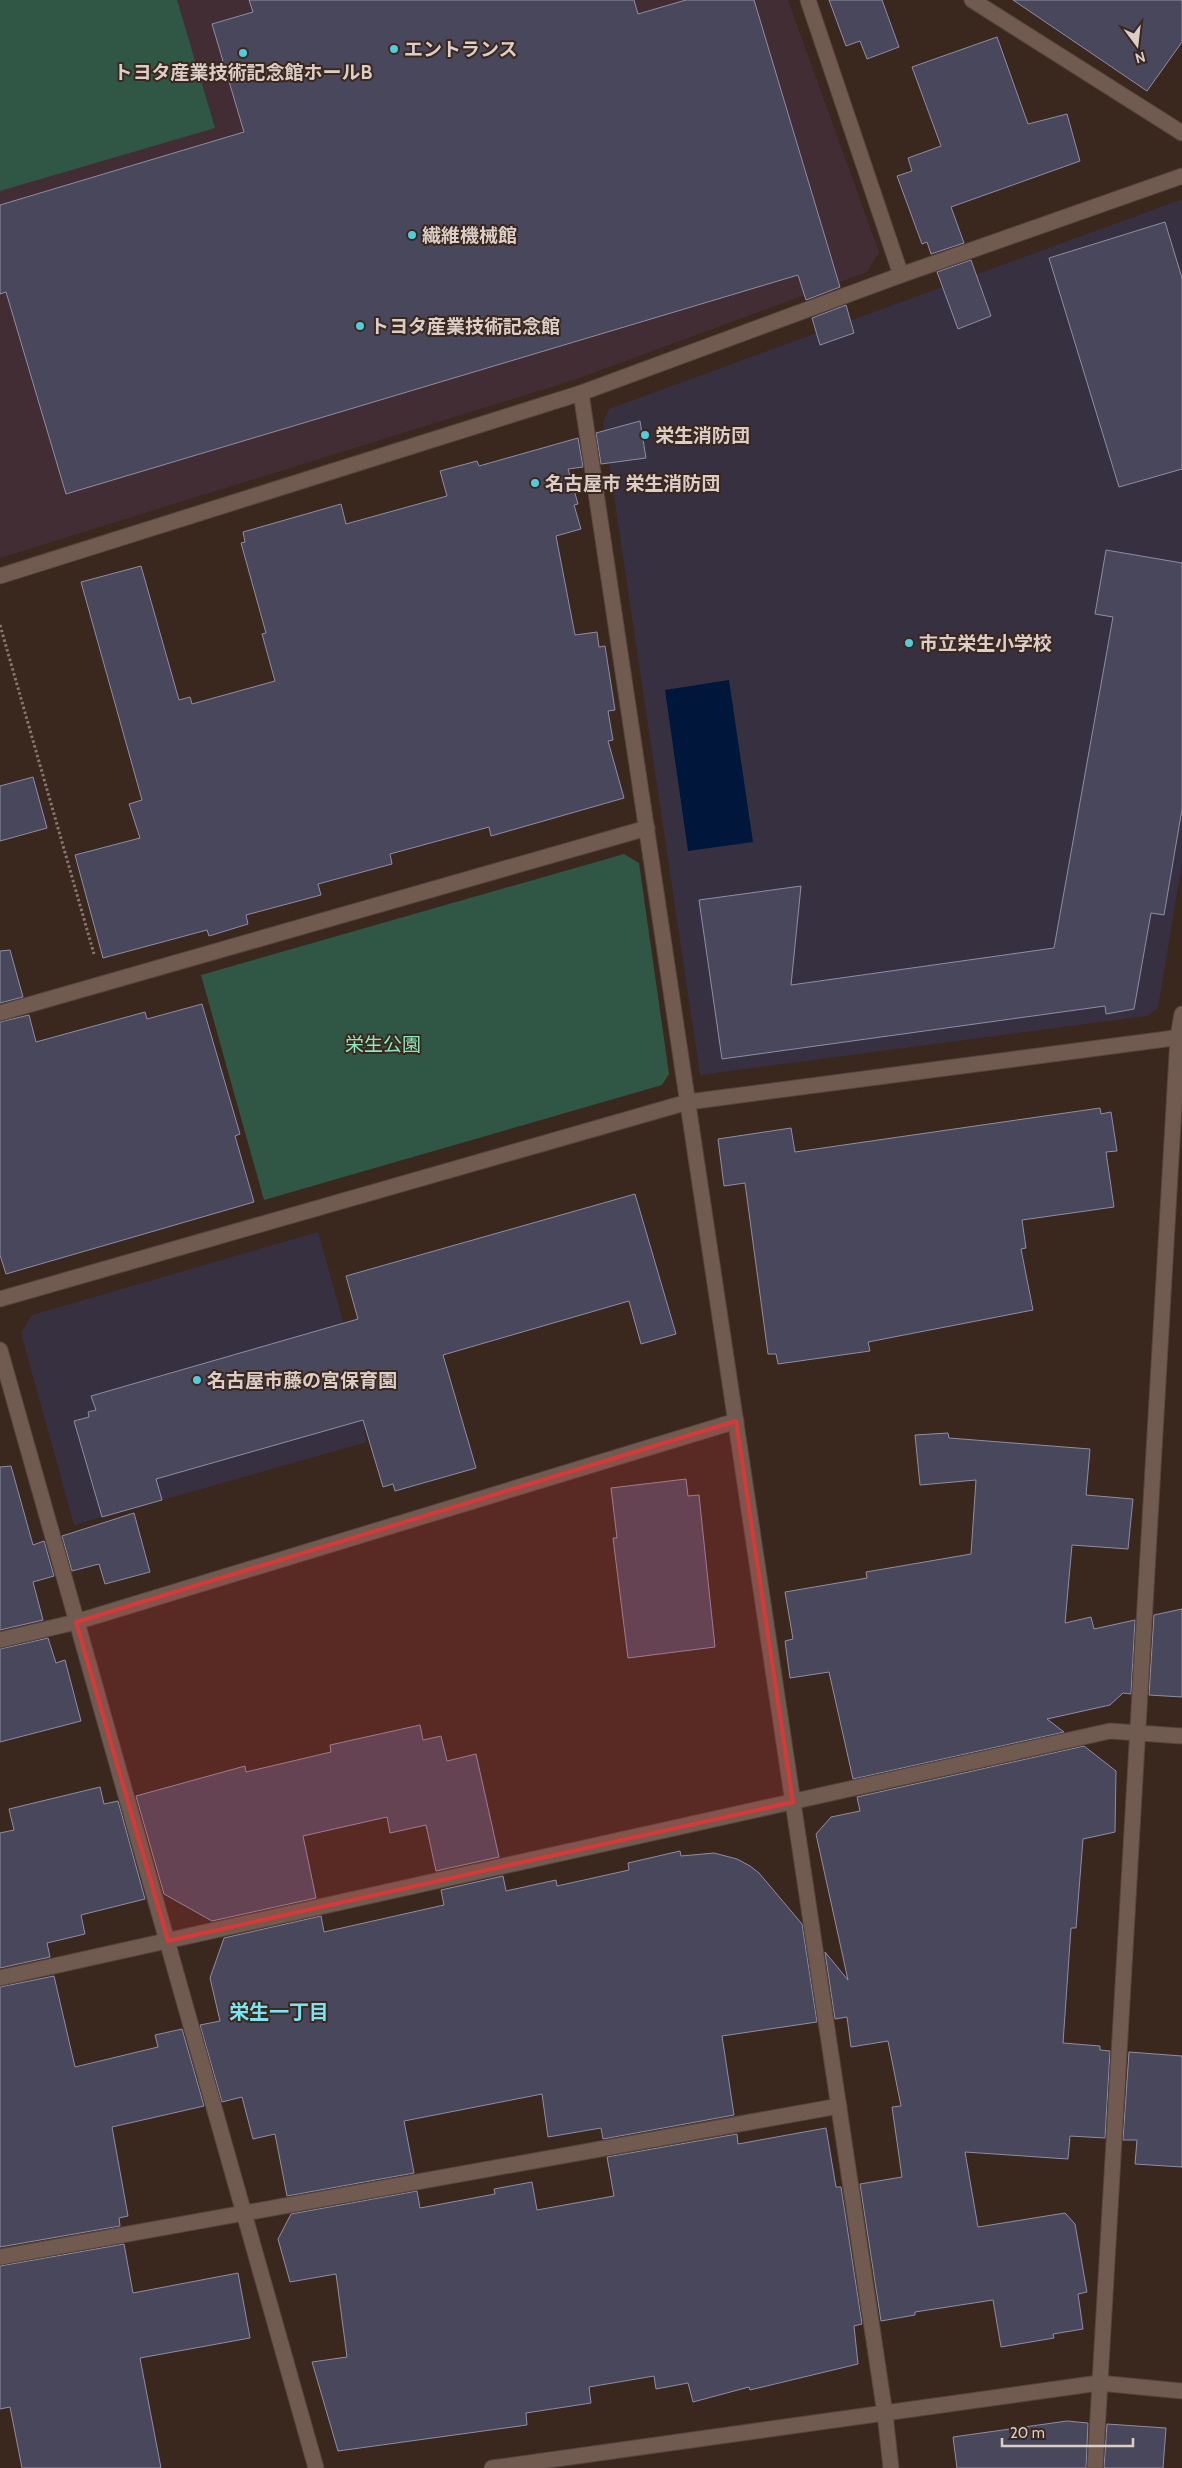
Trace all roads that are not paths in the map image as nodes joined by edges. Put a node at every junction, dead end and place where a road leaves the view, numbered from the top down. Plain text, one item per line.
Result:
1 (808, 0) edge
2 (972, 0) edge
3 (1182, 132) edge
4 (1182, 176) edge
5 (901, 275) junction
6 (581, 393) junction
7 (0, 576) edge
8 (647, 828) junction
9 (0, 1013) edge
10 (1182, 1014) edge
11 (1180, 1037) edge
12 (688, 1102) junction
13 (0, 1299) edge
14 (0, 1350) edge
15 (736, 1421) junction
16 (76, 1622) junction
17 (0, 1640) edge
18 (1137, 1733) junction
19 (1182, 1736) edge
20 (793, 1802) junction
21 (168, 1941) junction
22 (0, 1978) edge
23 (839, 2106) junction
24 (244, 2212) junction
25 (0, 2258) edge
26 (1099, 2384) junction
27 (1182, 2391) edge
28 (885, 2414) junction
29 (316, 2468) edge
30 (492, 2468) edge
31 (891, 2468) edge
32 (1095, 2468) edge

1 - 5 street
2 - 3 street
4 - 5 street
5 - 6 street
6 - 7 street
6 - 8 street
8 - 9 street
8 - 12 street
10 - 11 street
11 - 12 street
11 - 18 street
12 - 13 street
12 - 15 street
14 - 16 street
15 - 16 street
15 - 20 street
16 - 17 street
16 - 21 street
18 - 19 street
18 - 20 street
18 - 26 street
20 - 21 street
20 - 23 street
21 - 22 street
21 - 24 street
23 - 24 street
23 - 28 street
24 - 25 street
24 - 29 street
26 - 27 street
26 - 28 street
26 - 32 street
28 - 30 street
28 - 31 street

